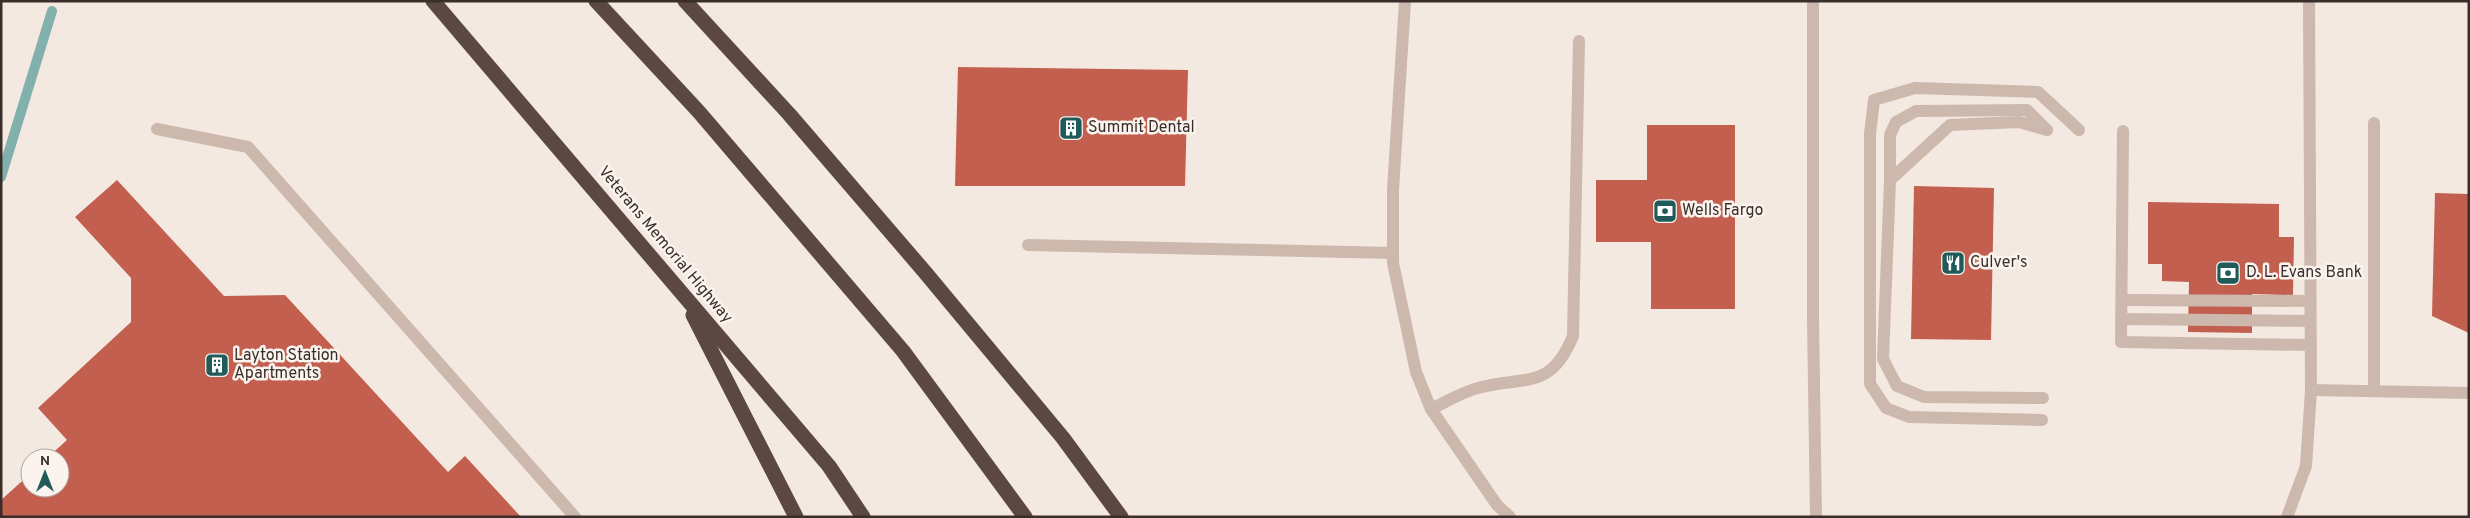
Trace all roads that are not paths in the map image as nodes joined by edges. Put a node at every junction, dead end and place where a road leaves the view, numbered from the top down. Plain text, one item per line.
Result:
1 (433, 1) edge
2 (596, 1) edge
3 (685, 1) edge
4 (1405, 1) edge
5 (1813, 1) edge
6 (2309, 1) edge
7 (1579, 40) dead end
8 (2374, 123) dead end
9 (157, 129) dead end
10 (2079, 130) dead end
11 (2123, 131) dead end
12 (1890, 180) junction
13 (1028, 245) dead end
14 (1393, 253) junction
15 (681, 292) junction
16 (2122, 300) junction
17 (2310, 301) junction
18 (2122, 318) junction
19 (2310, 321) junction
20 (2311, 345) junction
21 (2311, 390) junction
22 (2374, 391) junction
23 (2469, 393) edge
24 (2043, 398) dead end
25 (1432, 409) junction
26 (2042, 420) dead end
27 (576, 517) edge
28 (796, 517) edge
29 (863, 517) edge
30 (1025, 517) edge
31 (1121, 517) edge
32 (1510, 517) edge
33 (1816, 517) edge
34 (2287, 517) edge

1 - 15 highway, Veterans Memorial Highway
2 - 30 highway
3 - 31 highway
4 - 14 lane
5 - 33 lane
6 - 17 lane
7 - 25 lane
8 - 22 lane
9 - 27 lane
10 - 26 lane
11 - 16 lane
12 - 12 lane
12 - 24 lane
13 - 14 lane
14 - 25 lane
15 - 28 highway
15 - 29 highway, Veterans Memorial Highway
16 - 17 lane
16 - 18 lane
17 - 19 lane
18 - 19 lane
18 - 20 lane
19 - 20 lane
20 - 21 lane
21 - 22 lane
21 - 34 lane
22 - 23 lane
25 - 32 lane

